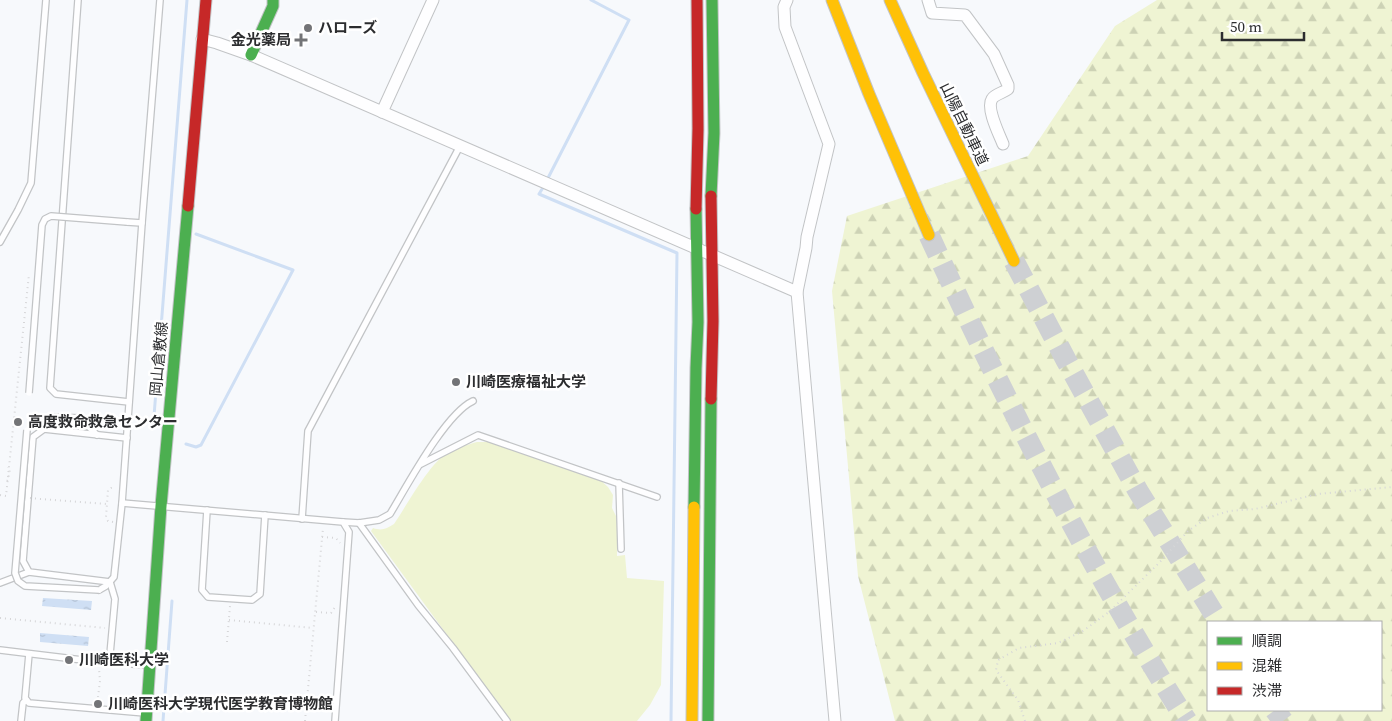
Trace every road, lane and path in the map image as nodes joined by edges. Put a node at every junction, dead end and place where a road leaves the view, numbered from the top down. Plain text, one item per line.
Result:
1 (46, 0) edge
2 (78, 0) edge
3 (160, 0) edge
4 (206, 0) edge
5 (273, 0) edge
6 (433, 0) edge
7 (697, 0) edge
8 (712, 0) edge
9 (776, 0) edge
10 (787, 0) edge
11 (832, 0) edge
12 (890, 0) edge
13 (928, 0) edge
14 (783, 18) junction
15 (202, 39) junction
16 (251, 55) junction
17 (382, 112) junction
18 (1003, 144) dead end
19 (460, 146) junction
20 (142, 223) junction
21 (930, 235) tunnel mouth
22 (0, 242) edge
23 (697, 249) junction
24 (712, 256) junction
25 (1014, 261) tunnel mouth
26 (29, 273) dead end
27 (796, 292) junction
28 (29, 393) dead end
29 (473, 401) dead end
30 (129, 402) junction
31 (44, 429) junction
32 (27, 430) dead end
33 (98, 435) junction
34 (127, 438) junction
35 (421, 464) junction
36 (619, 484) junction
37 (1392, 487) edge
38 (116, 488) dead end
39 (0, 496) edge
40 (6, 496) junction
41 (657, 496) dead end
42 (11, 497) dead end
43 (40, 499) dead end
44 (122, 502) junction
45 (107, 504) junction
46 (162, 506) junction
47 (207, 510) junction
48 (265, 515) junction
49 (302, 518) junction
50 (323, 520) junction
51 (114, 522) dead end
52 (342, 522) junction
53 (359, 523) junction
54 (322, 537) junction
55 (341, 544) dead end
56 (620, 550) dead end
57 (29, 572) junction
58 (110, 582) junction
59 (0, 583) edge
60 (231, 599) junction
61 (337, 604) dead end
62 (315, 612) junction
63 (0, 618) edge
64 (229, 620) junction
65 (112, 628) junction
66 (313, 628) junction
67 (227, 642) dead end
68 (0, 650) edge
69 (29, 654) junction
70 (99, 662) junction
71 (150, 665) junction
72 (98, 697) dead end
73 (26, 700) junction
74 (146, 717) edge
75 (21, 721) edge
76 (305, 721) edge
77 (335, 721) edge
78 (507, 721) edge
79 (692, 721) edge
80 (708, 721) edge
81 (835, 721) edge
82 (1025, 721) edge

1 - 22 lane
2 - 30 lane
3 - 20 lane
4 - 15 main road, 岡山倉敷線
5 - 16 main road
6 - 17 street
7 - 23 main road
8 - 24 main road
9 - 14 street
10 - 14 street
11 - 21 main road
12 - 25 main road, 山陽自動車道
13 - 18 street
14 - 27 street
15 - 16 street
15 - 46 main road, 岡山倉敷線
16 - 17 street
17 - 19 street
19 - 23 street
19 - 49 lane
20 - 28 lane, bridge
20 - 30 lane
23 - 24 street
23 - 79 main road
24 - 27 street
24 - 80 main road
26 - 40 path
27 - 81 street
29 - 35 lane
30 - 34 lane
31 - 33 lane
31 - 33 lane
31 - 57 lane
32 - 58 lane, bridge
33 - 34 lane
34 - 44 lane
35 - 36 lane
35 - 53 lane
36 - 41 lane
36 - 56 lane
37 - 82 path
38 - 45 path
39 - 40 path
40 - 42 path
43 - 45 path
44 - 46 lane
44 - 58 lane
45 - 51 path
46 - 47 lane
46 - 71 main road, 岡山倉敷線
47 - 48 lane
47 - 60 lane
48 - 49 lane
48 - 60 lane
49 - 50 lane
50 - 52 lane
50 - 54 path
52 - 53 lane
52 - 77 lane
53 - 78 lane
54 - 55 path
54 - 62 path
57 - 58 lane
57 - 59 lane
58 - 65 lane
60 - 64 path
61 - 62 path
62 - 66 path
63 - 65 path
64 - 66 path
64 - 67 path
65 - 70 lane
66 - 76 path
68 - 69 lane
69 - 70 lane
69 - 73 lane
70 - 71 lane
70 - 72 path
71 - 74 main road, 岡山倉敷線
73 - 74 lane
73 - 75 lane

